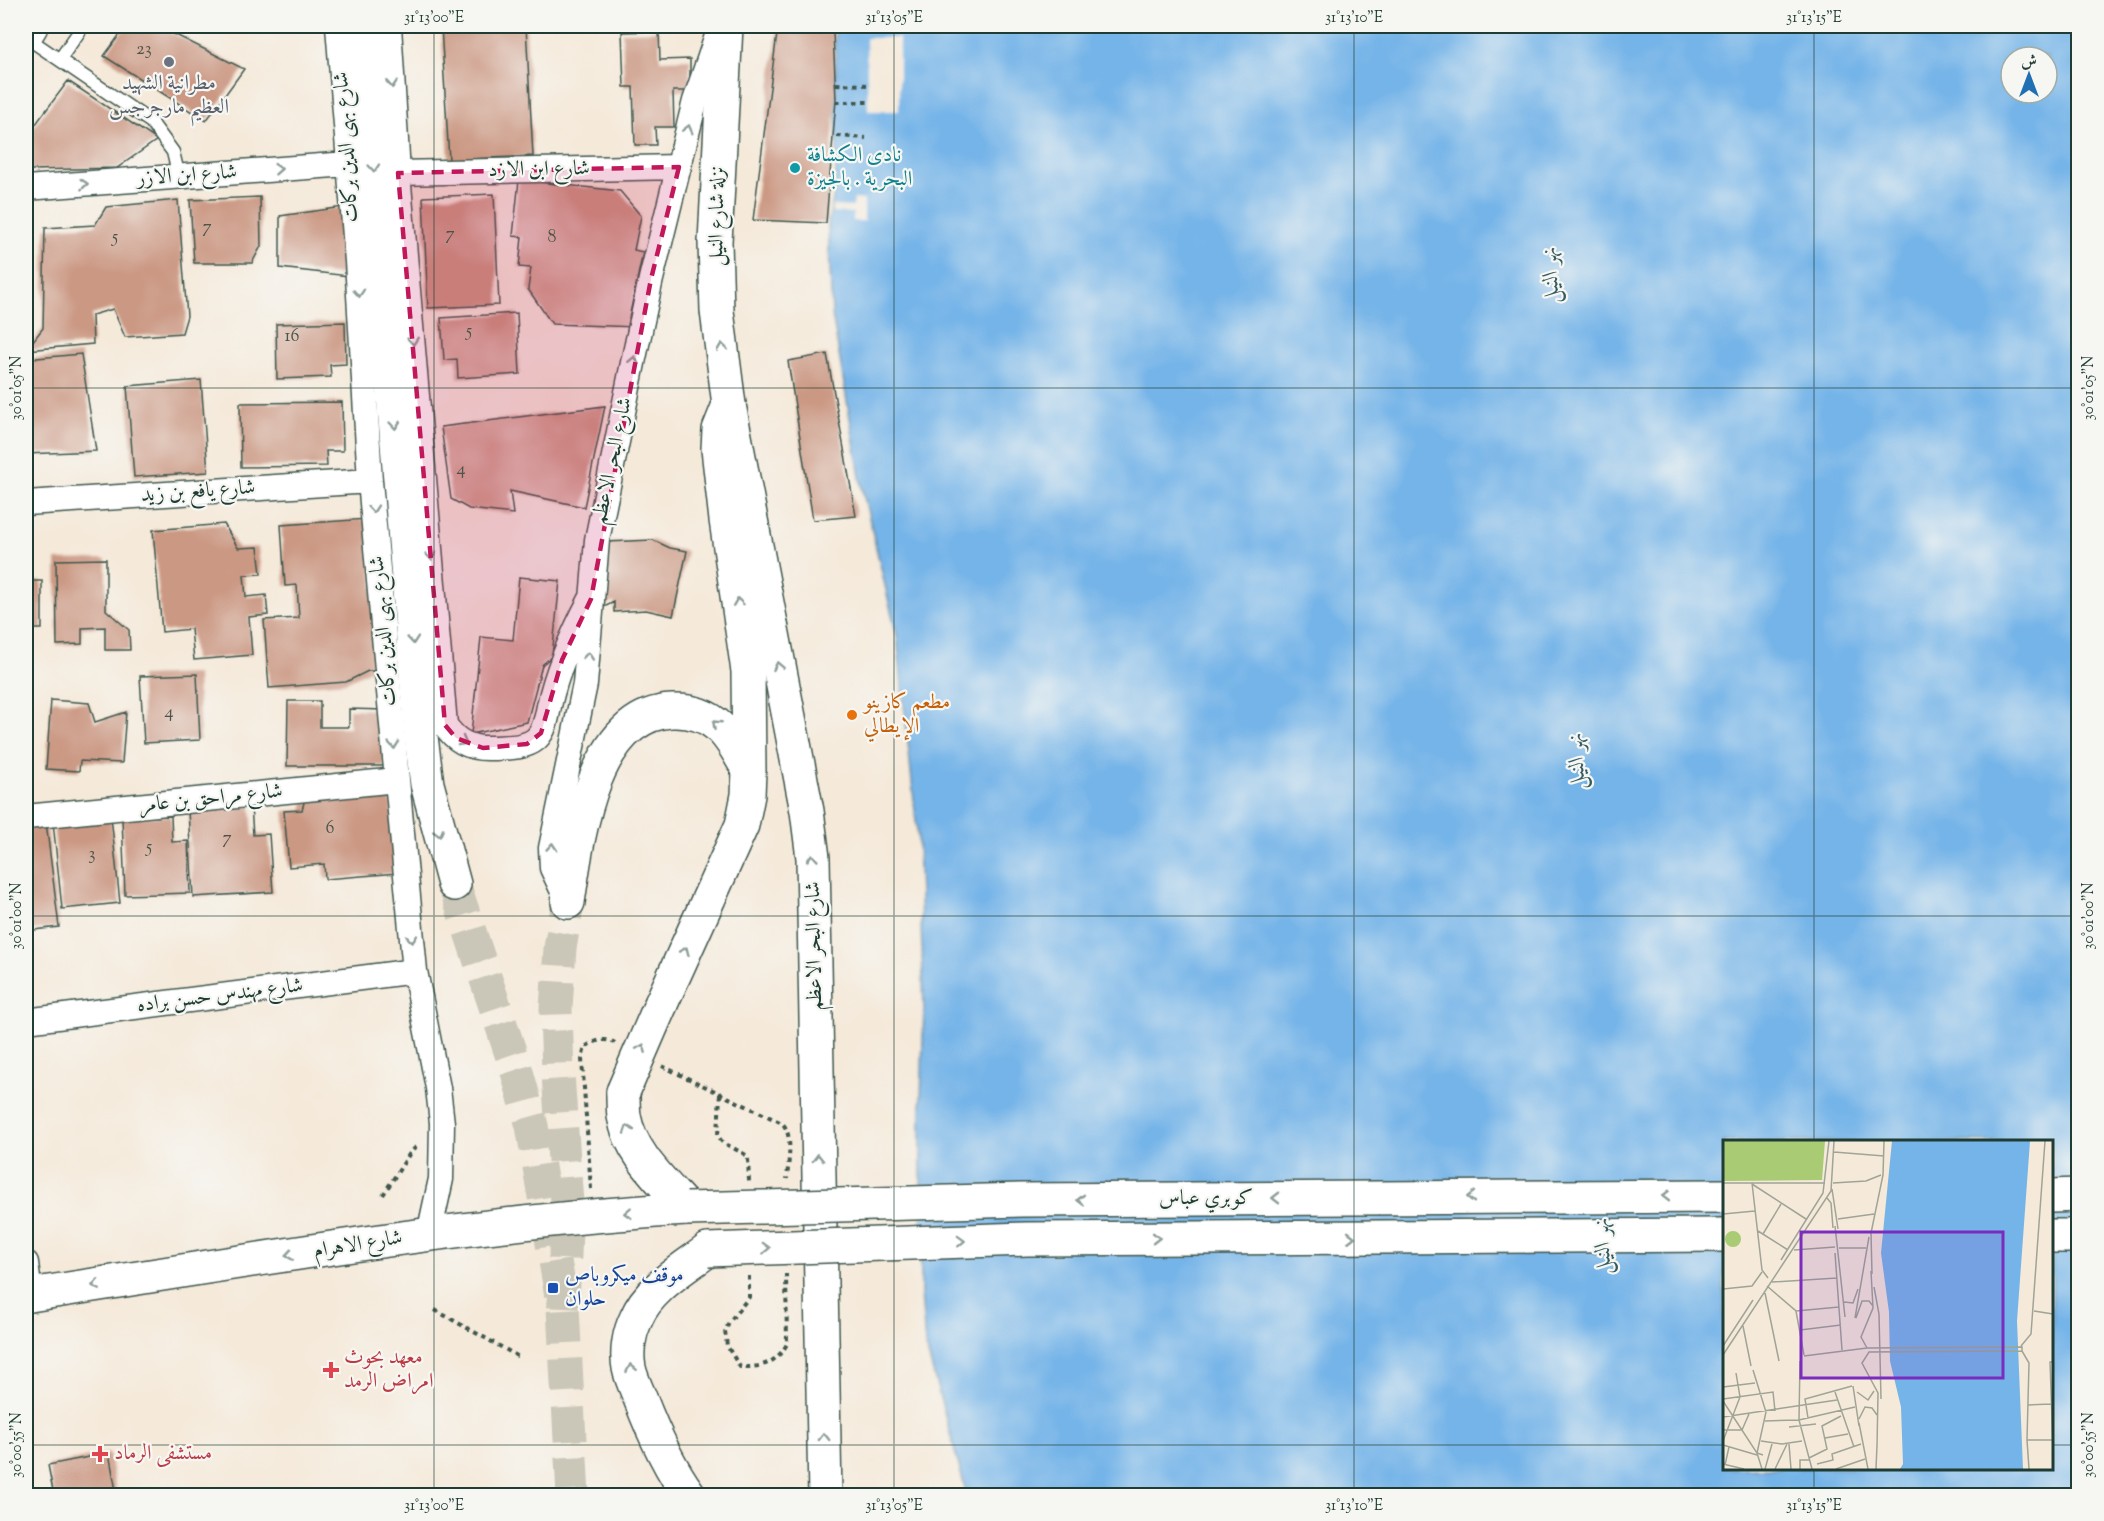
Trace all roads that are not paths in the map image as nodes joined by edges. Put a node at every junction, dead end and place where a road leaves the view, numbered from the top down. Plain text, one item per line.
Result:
1 (31, 26) edge
2 (83, 26) edge
3 (338, 26) edge
4 (363, 26) edge
5 (389, 26) edge
6 (721, 26) edge
7 (726, 26) edge
8 (26, 35) edge
9 (60, 59) junction
10 (348, 164) junction
11 (679, 168) junction
12 (398, 173) junction
13 (179, 177) junction
14 (26, 188) edge
15 (369, 260) junction
16 (729, 405) junction
17 (370, 481) junction
18 (26, 503) edge
19 (591, 599) junction
20 (749, 771) junction
21 (397, 780) junction
22 (26, 818) edge
23 (454, 884) tunnel mouth
24 (567, 902) joint
25 (415, 971) junction
26 (26, 1021) edge
27 (2079, 1195) edge
28 (1723, 1196) edge
29 (2053, 1196) edge
30 (687, 1209) junction
31 (429, 1234) junction
32 (1723, 1235) edge
33 (2053, 1236) edge
34 (2079, 1236) edge
35 (28, 1279) edge
36 (682, 1489) edge
37 (825, 1496) edge

1 - 8 main road
2 - 9 lane
3 - 10 street, شارع بهى الدين بركات
4 -> 15 main road, شارع بهى الدين بركات
5 -> 12 street
11 -> 6 street, شارع البحر الاعظم
16 -> 7 main road, نزلة شارع النيل
8 - 9 lane
9 - 13 lane
13 -> 10 street, شارع ابن الازر
10 - 15 street, شارع بهى الدين بركات
11 - 12 street, شارع ابن الازد
19 -> 11 street, شارع البحر الاعظم
12 -> 19 street
14 -> 13 street, شارع ابن الازر
15 -> 17 street, شارع بهى الدين بركات
15 -> 23 main road, شارع بهى الدين بركات
20 -> 16 main road
37 -> 16 main road, شارع البحر الاعظم
17 - 18 street, شارع يافع بن زيد
17 -> 21 street, شارع بهى الدين بركات
24 -> 19 street, شارع البحر الاعظم
20 -> 24 main road
30 -> 20 main road, bridge
21 - 22 street, شارع مراحق بن عامر
21 -> 25 street, شارع بهى الدين بركات
25 - 26 street, شارع مهندس حسن براده
25 - 31 street, شارع بهى الدين بركات
27 - 29 main road
28 -> 30 main road, كوبري عباس, bridge
30 -> 31 main road, شارع الاهرام
31 -> 35 main road, شارع الاهرام
36 -> 32 main road, كوبري عباس, bridge
33 - 34 main road

